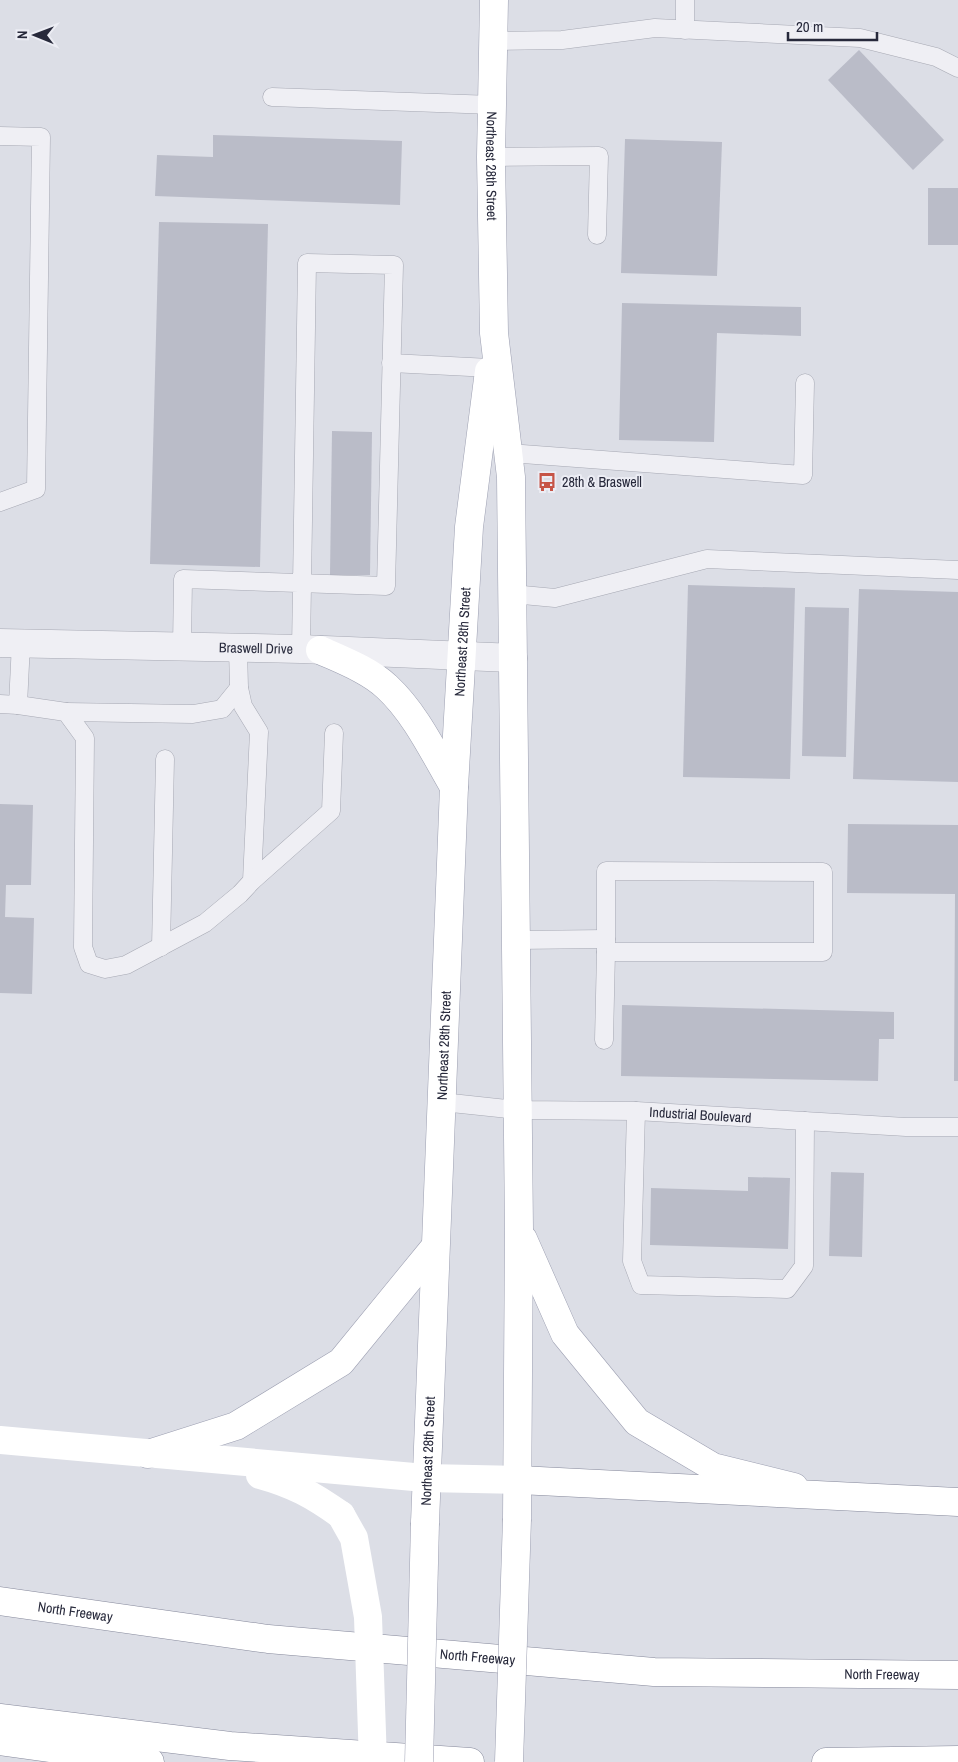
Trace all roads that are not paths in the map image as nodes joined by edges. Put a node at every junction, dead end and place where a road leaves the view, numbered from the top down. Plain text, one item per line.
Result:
1 (494, 0) edge
2 (685, 0) edge
3 (684, 30) junction
4 (494, 41) junction
5 (958, 68) edge
6 (272, 97) dead end
7 (493, 105) junction
8 (0, 136) edge
9 (492, 157) junction
10 (597, 235) dead end
11 (494, 332) junction
12 (391, 363) junction
13 (490, 368) junction
14 (805, 383) dead end
15 (510, 453) junction
16 (0, 502) edge
17 (958, 570) edge
18 (302, 582) junction
19 (512, 594) junction
20 (10, 643) edge
21 (182, 647) junction
22 (238, 648) junction
23 (310, 650) junction
24 (462, 655) junction
25 (513, 658) junction
26 (239, 688) junction
27 (0, 704) edge
28 (18, 705) junction
29 (66, 712) junction
30 (334, 732) dead end
31 (165, 759) dead end
32 (454, 787) junction
33 (252, 881) junction
34 (516, 940) junction
35 (606, 946) junction
36 (161, 947) junction
37 (604, 1040) dead end
38 (442, 1102) junction
39 (517, 1110) junction
40 (636, 1111) junction
41 (804, 1121) junction
42 (958, 1126) edge
43 (519, 1230) junction
44 (436, 1247) junction
45 (0, 1440) edge
46 (148, 1454) junction
47 (426, 1478) junction
48 (519, 1480) junction
49 (827, 1495) junction
50 (958, 1502) edge
51 (0, 1601) edge
52 (958, 1676) edge
53 (0, 1718) edge
54 (0, 1741) edge
55 (958, 1760) edge
56 (150, 1762) edge
57 (373, 1762) edge
58 (419, 1762) edge
59 (470, 1762) edge
60 (509, 1762) edge
61 (826, 1762) edge

1 - 4 main road, Northeast 28th Street
2 - 3 lane
3 - 4 lane
3 - 5 lane
4 - 7 main road, Northeast 28th Street
6 - 7 lane
7 - 9 main road, Northeast 28th Street
8 - 16 lane
9 - 10 lane
9 - 11 main road, Northeast 28th Street
11 - 13 main road, Northeast 28th Street
11 - 15 main road, Northeast 28th Street
12 - 13 lane
12 - 18 lane
12 - 18 lane
13 - 24 main road, Northeast 28th Street
14 - 15 lane
15 - 19 main road, Northeast 28th Street
17 - 19 lane
18 - 21 lane
18 - 23 lane
19 - 25 main road, Northeast 28th Street
20 - 21 street, Braswell Drive
20 - 28 lane
21 - 22 street, Braswell Drive
22 - 23 street, Braswell Drive
22 - 26 lane
23 - 24 street, Braswell Drive
23 - 32 main road
24 - 25 street, Braswell Drive
24 - 32 main road, Northeast 28th Street
25 - 34 main road, Northeast 28th Street
26 - 29 lane
26 - 33 lane
27 - 28 lane
28 - 29 lane
29 - 36 lane
30 - 33 lane
31 - 36 lane
32 - 38 main road, Northeast 28th Street
33 - 36 lane
34 - 35 lane
34 - 39 main road, Northeast 28th Street
35 - 35 lane
35 - 37 lane
38 - 39 lane, Industrial Boulevard
38 - 44 main road, Northeast 28th Street
39 - 40 lane, Industrial Boulevard
39 - 43 main road, Northeast 28th Street
40 - 41 lane, Industrial Boulevard
40 - 41 lane
41 - 42 lane, Industrial Boulevard
43 - 48 main road, Northeast 28th Street
43 - 49 main road
44 - 46 main road
44 - 47 main road, Northeast 28th Street
45 - 46 main road
46 - 47 main road
46 - 57 main road, bridge
47 - 48 main road
47 - 58 main road, Northeast 28th Street, bridge
48 - 49 main road
48 - 60 main road, Northeast 28th Street, bridge
49 - 50 main road
51 - 52 main road, North Freeway
53 - 59 main road
54 - 56 main road
55 - 61 main road

